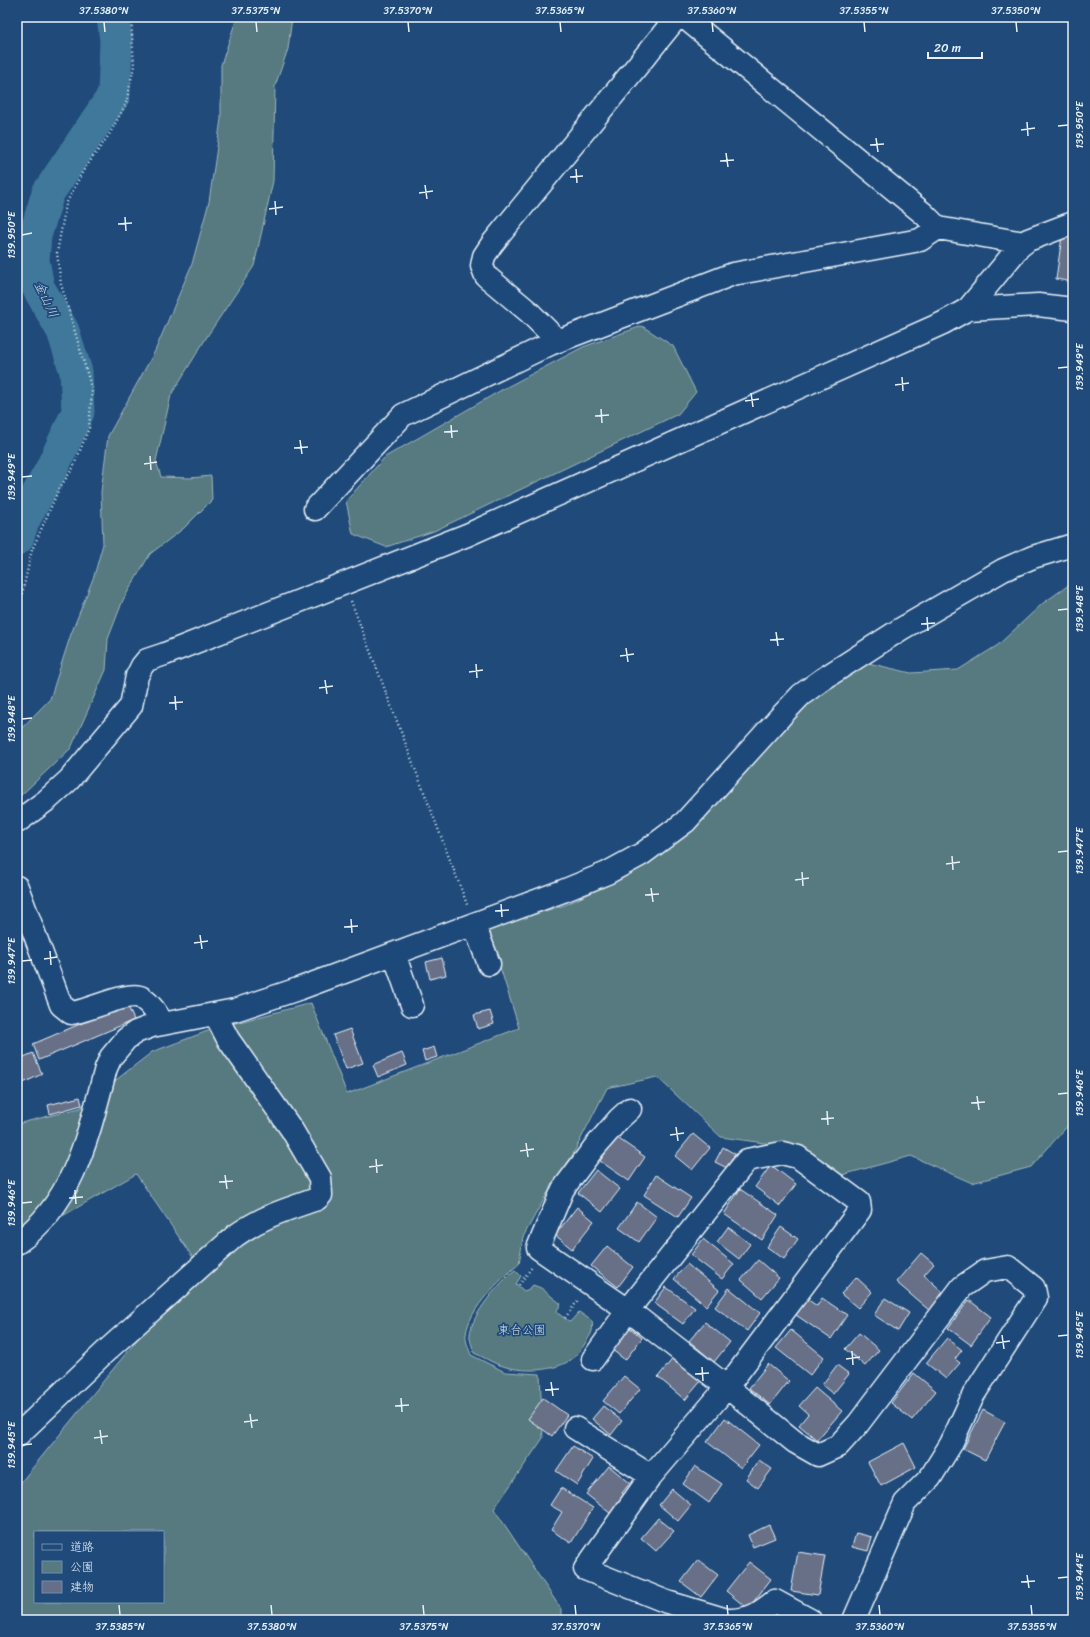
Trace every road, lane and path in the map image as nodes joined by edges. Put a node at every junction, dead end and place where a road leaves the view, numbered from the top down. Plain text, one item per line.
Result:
1 (131, 17) edge
2 (677, 17) edge
3 (684, 17) edge
4 (1073, 223) edge
5 (938, 228) junction
6 (1024, 243) junction
7 (968, 309) junction
8 (1073, 309) edge
9 (558, 341) junction
10 (315, 509) dead end
11 (1073, 545) edge
12 (344, 584) junction
13 (17, 604) edge
14 (17, 822) edge
15 (17, 887) edge
16 (474, 924) junction
17 (394, 954) junction
18 (489, 964) dead end
19 (412, 1005) dead end
20 (215, 1014) junction
21 (163, 1024) junction
22 (630, 1109) dead end
23 (17, 1243) edge
24 (628, 1310) junction
25 (593, 1359) dead end
26 (727, 1386) junction
27 (575, 1428) dead end
28 (17, 1436) edge
29 (651, 1476) junction
30 (727, 1620) edge
31 (731, 1620) edge
32 (810, 1620) edge
33 (854, 1620) edge

1 - 13 path
2 - 9 street
3 - 5 street
4 - 6 street
5 - 6 street
5 - 9 street
6 - 7 street
7 - 8 street
7 - 12 street
9 - 10 street
11 - 16 street
12 - 14 street
12 - 16 path
15 - 21 street
16 - 17 street
16 - 18 street
17 - 19 street
17 - 20 street
20 - 21 street
20 - 28 street
21 - 23 street
22 - 24 street
24 - 25 street
24 - 26 street
24 - 26 street
26 - 29 street
26 - 33 street
27 - 29 street
29 - 30 street
31 - 32 street

